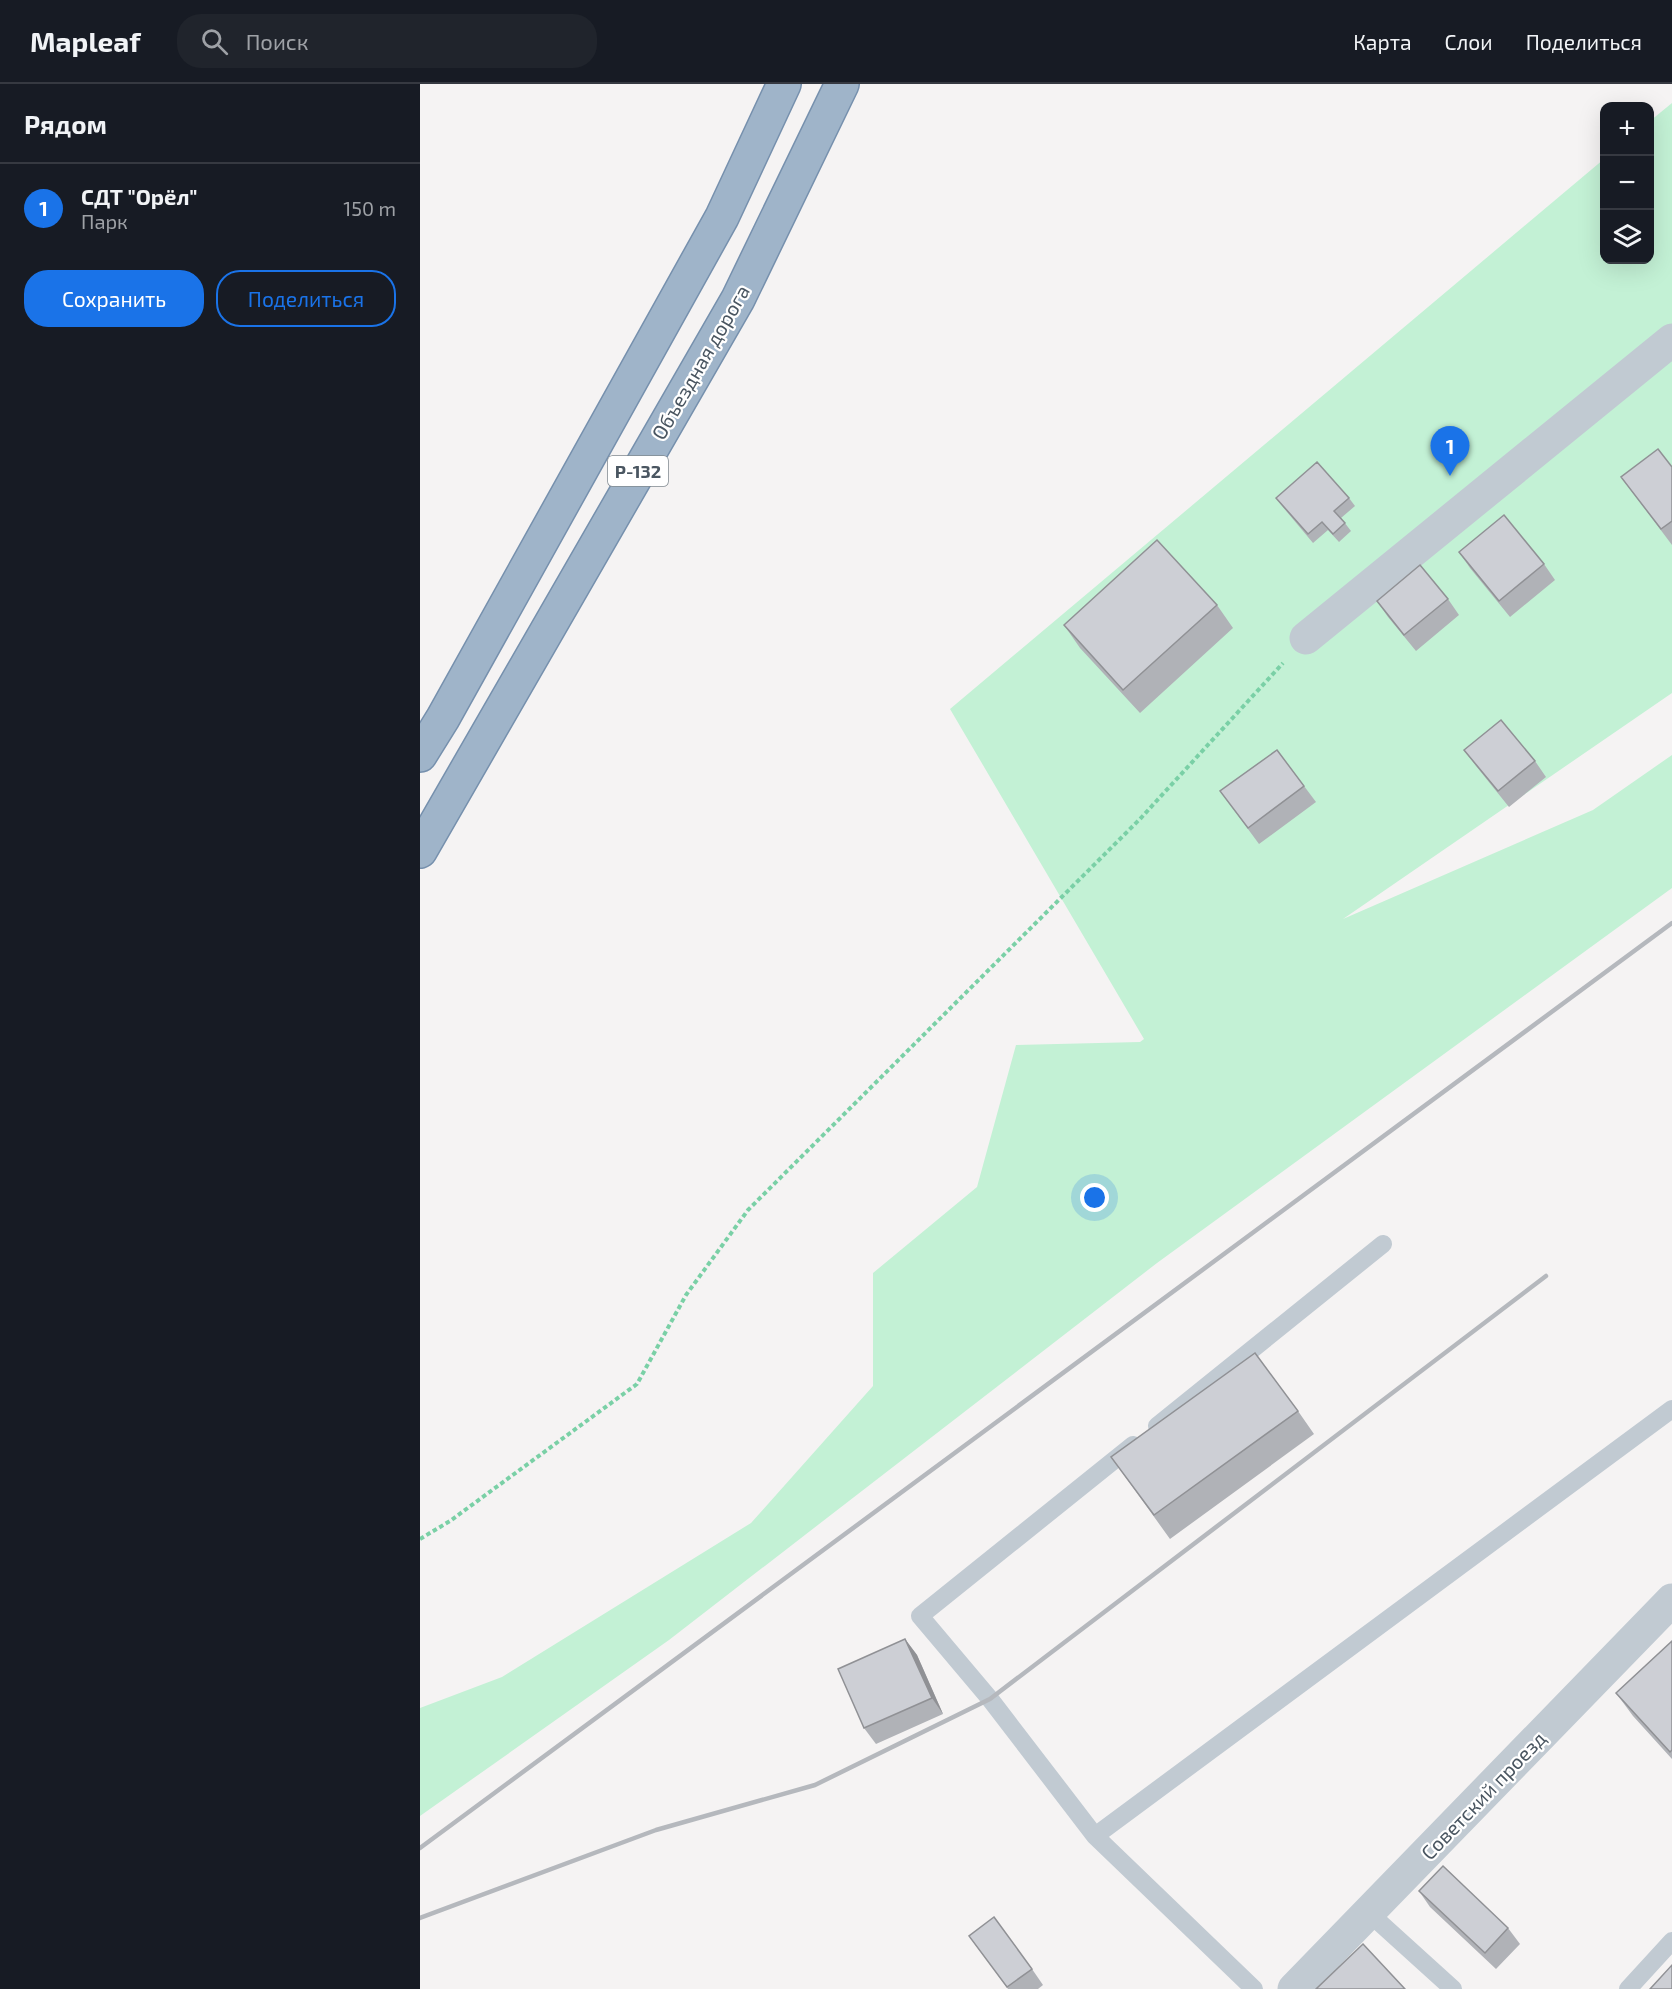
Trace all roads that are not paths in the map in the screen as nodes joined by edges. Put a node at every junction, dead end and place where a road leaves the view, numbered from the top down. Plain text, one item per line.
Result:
1 (784, 84) edge
2 (842, 84) edge
3 (1672, 340) edge
4 (1306, 638) road end
5 (420, 755) edge
6 (420, 851) edge
7 (1383, 1244) dead end
8 (1672, 1409) edge
9 (1672, 1600) edge
10 (1095, 1836) junction
11 (1368, 1912) junction
12 (1672, 1941) edge
13 (1254, 1989) edge
14 (1294, 1989) edge
15 (1453, 1989) edge
16 (1628, 1989) edge

1 - 5 highway, Р-132
2 - 6 highway, Объездная дорога / Р-132
3 - 4 street
7 - 10 lane
8 - 10 lane
9 - 11 street, Советский проезд
10 - 13 lane
11 - 14 street, Советский проезд
11 - 15 lane
12 - 16 lane

